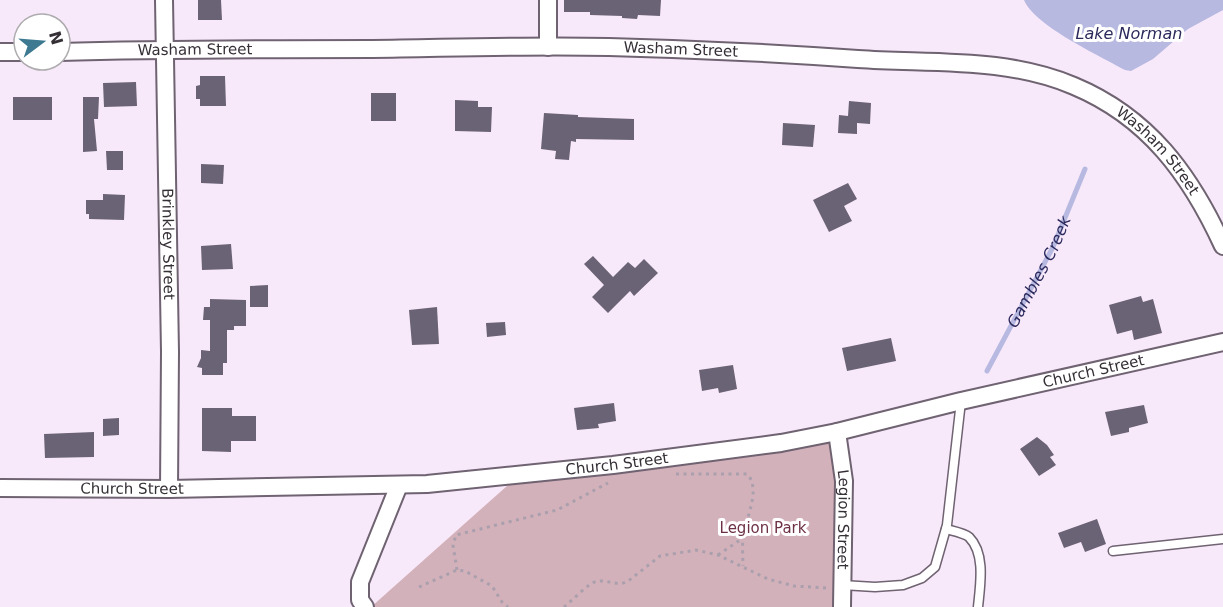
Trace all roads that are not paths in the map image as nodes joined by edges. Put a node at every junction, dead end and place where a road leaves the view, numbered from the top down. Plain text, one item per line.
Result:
1 (164, 0) edge
2 (548, 0) edge
3 (548, 47) junction
4 (165, 50) junction
5 (72, 52) edge
6 (1223, 246) edge
7 (1223, 342) edge
8 (961, 401) junction
9 (837, 432) junction
10 (399, 485) junction
11 (0, 488) edge
12 (169, 489) junction
13 (946, 530) junction
14 (1223, 539) edge
15 (1113, 551) dead end
16 (836, 587) junction
17 (365, 607) edge
18 (842, 607) edge
19 (978, 607) edge

1 - 4 street, Brinkley Street
2 - 3 street
3 - 4 street, Washam Street
3 - 6 street, Washam Street
4 - 5 street, Washam Street
4 - 12 street, Brinkley Street
7 - 8 street, Church Street
8 - 9 street, Church Street
8 - 13 lane
9 - 10 street, Church Street
9 - 16 street, Legion Street
10 - 12 street, Church Street
10 - 17 street
11 - 12 street, Church Street
13 - 16 lane
13 - 19 lane
14 - 15 lane
16 - 18 street, Legion Street

